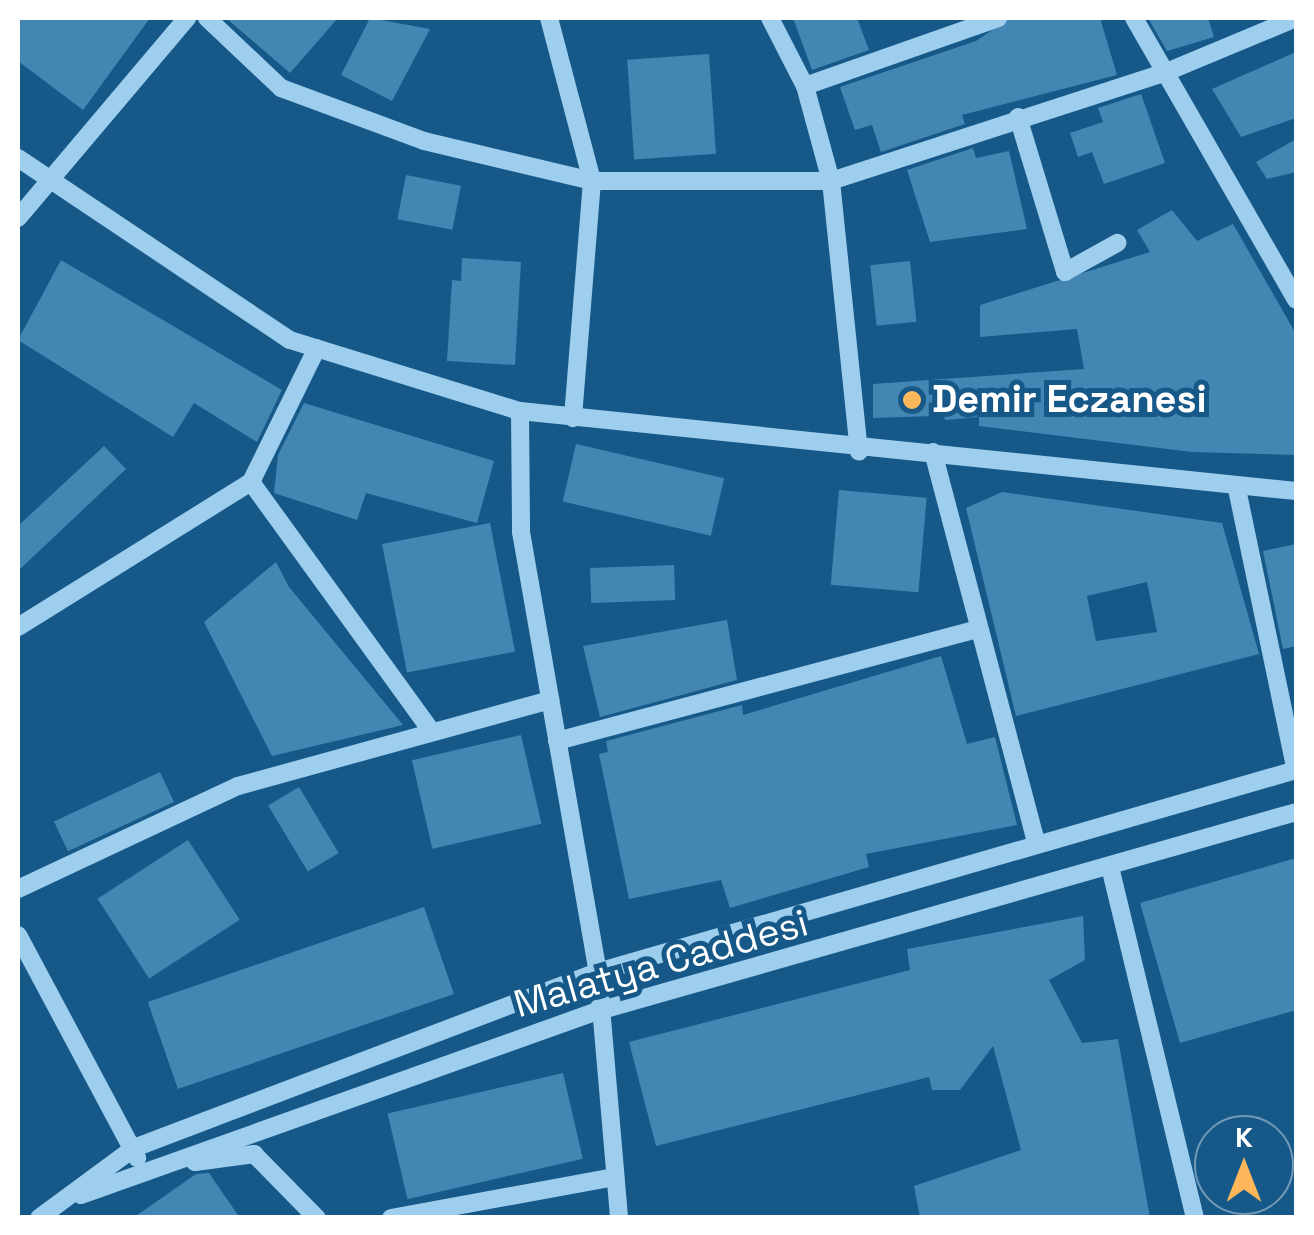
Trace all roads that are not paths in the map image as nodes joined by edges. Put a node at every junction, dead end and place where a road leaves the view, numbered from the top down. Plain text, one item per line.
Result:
1 (187, 18) edge
2 (207, 18) edge
3 (548, 18) edge
4 (770, 18) edge
5 (998, 18) edge
6 (1134, 18) edge
7 (1296, 18) edge
8 (1164, 73) junction
9 (804, 86) junction
10 (1018, 117) junction
11 (18, 158) edge
12 (44, 178) junction
13 (592, 181) junction
14 (831, 181) junction
15 (18, 218) edge
16 (1117, 243) dead end
17 (1296, 300) edge
18 (317, 348) junction
19 (520, 410) junction
20 (573, 418) junction
21 (859, 452) junction
22 (933, 452) junction
23 (251, 482) junction
24 (1236, 489) junction
25 (1296, 491) edge
26 (18, 628) edge
27 (975, 630) junction
28 (550, 700) junction
29 (430, 729) junction
30 (558, 740) junction
31 (1296, 770) edge
32 (1296, 812) edge
33 (1036, 844) junction
34 (1111, 870) junction
35 (18, 888) edge
36 (18, 935) edge
37 (598, 972) junction
38 (595, 1012) junction
39 (134, 1148) junction
40 (141, 1170) junction
41 (615, 1177) junction
42 (46, 1212) edge
43 (317, 1218) edge
44 (391, 1218) edge
45 (620, 1218) edge
46 (1195, 1218) edge

1 - 12 street
2 - 13 street
3 - 13 street
4 - 9 street
5 - 9 street
6 - 8 street
7 - 8 street
8 - 10 street
8 - 17 street
9 - 14 street
10 - 14 street
10 - 16 street
11 - 12 street
12 - 15 street
12 - 18 street
13 - 14 street
13 - 20 street
14 - 21 street
18 - 19 street
18 - 23 street
19 - 20 street
19 - 28 street
20 - 21 street
21 - 22 street
22 - 24 street
22 - 27 street
23 - 26 street
23 - 29 street
24 - 25 street
24 - 31 street
27 - 30 street
27 - 33 street
28 - 29 street
28 - 30 street
29 - 35 street
30 - 37 street
31 - 33 street
32 - 34 street, Malatya Caddesi
33 - 37 street
34 - 38 street, Malatya Caddesi
34 - 46 street
36 - 39 street
37 - 38 street
37 - 39 street
38 - 40 street, Malatya Caddesi
38 - 41 street
39 - 40 street
39 - 42 street
40 - 42 street, Malatya Caddesi
40 - 43 street
41 - 44 street
41 - 45 street

